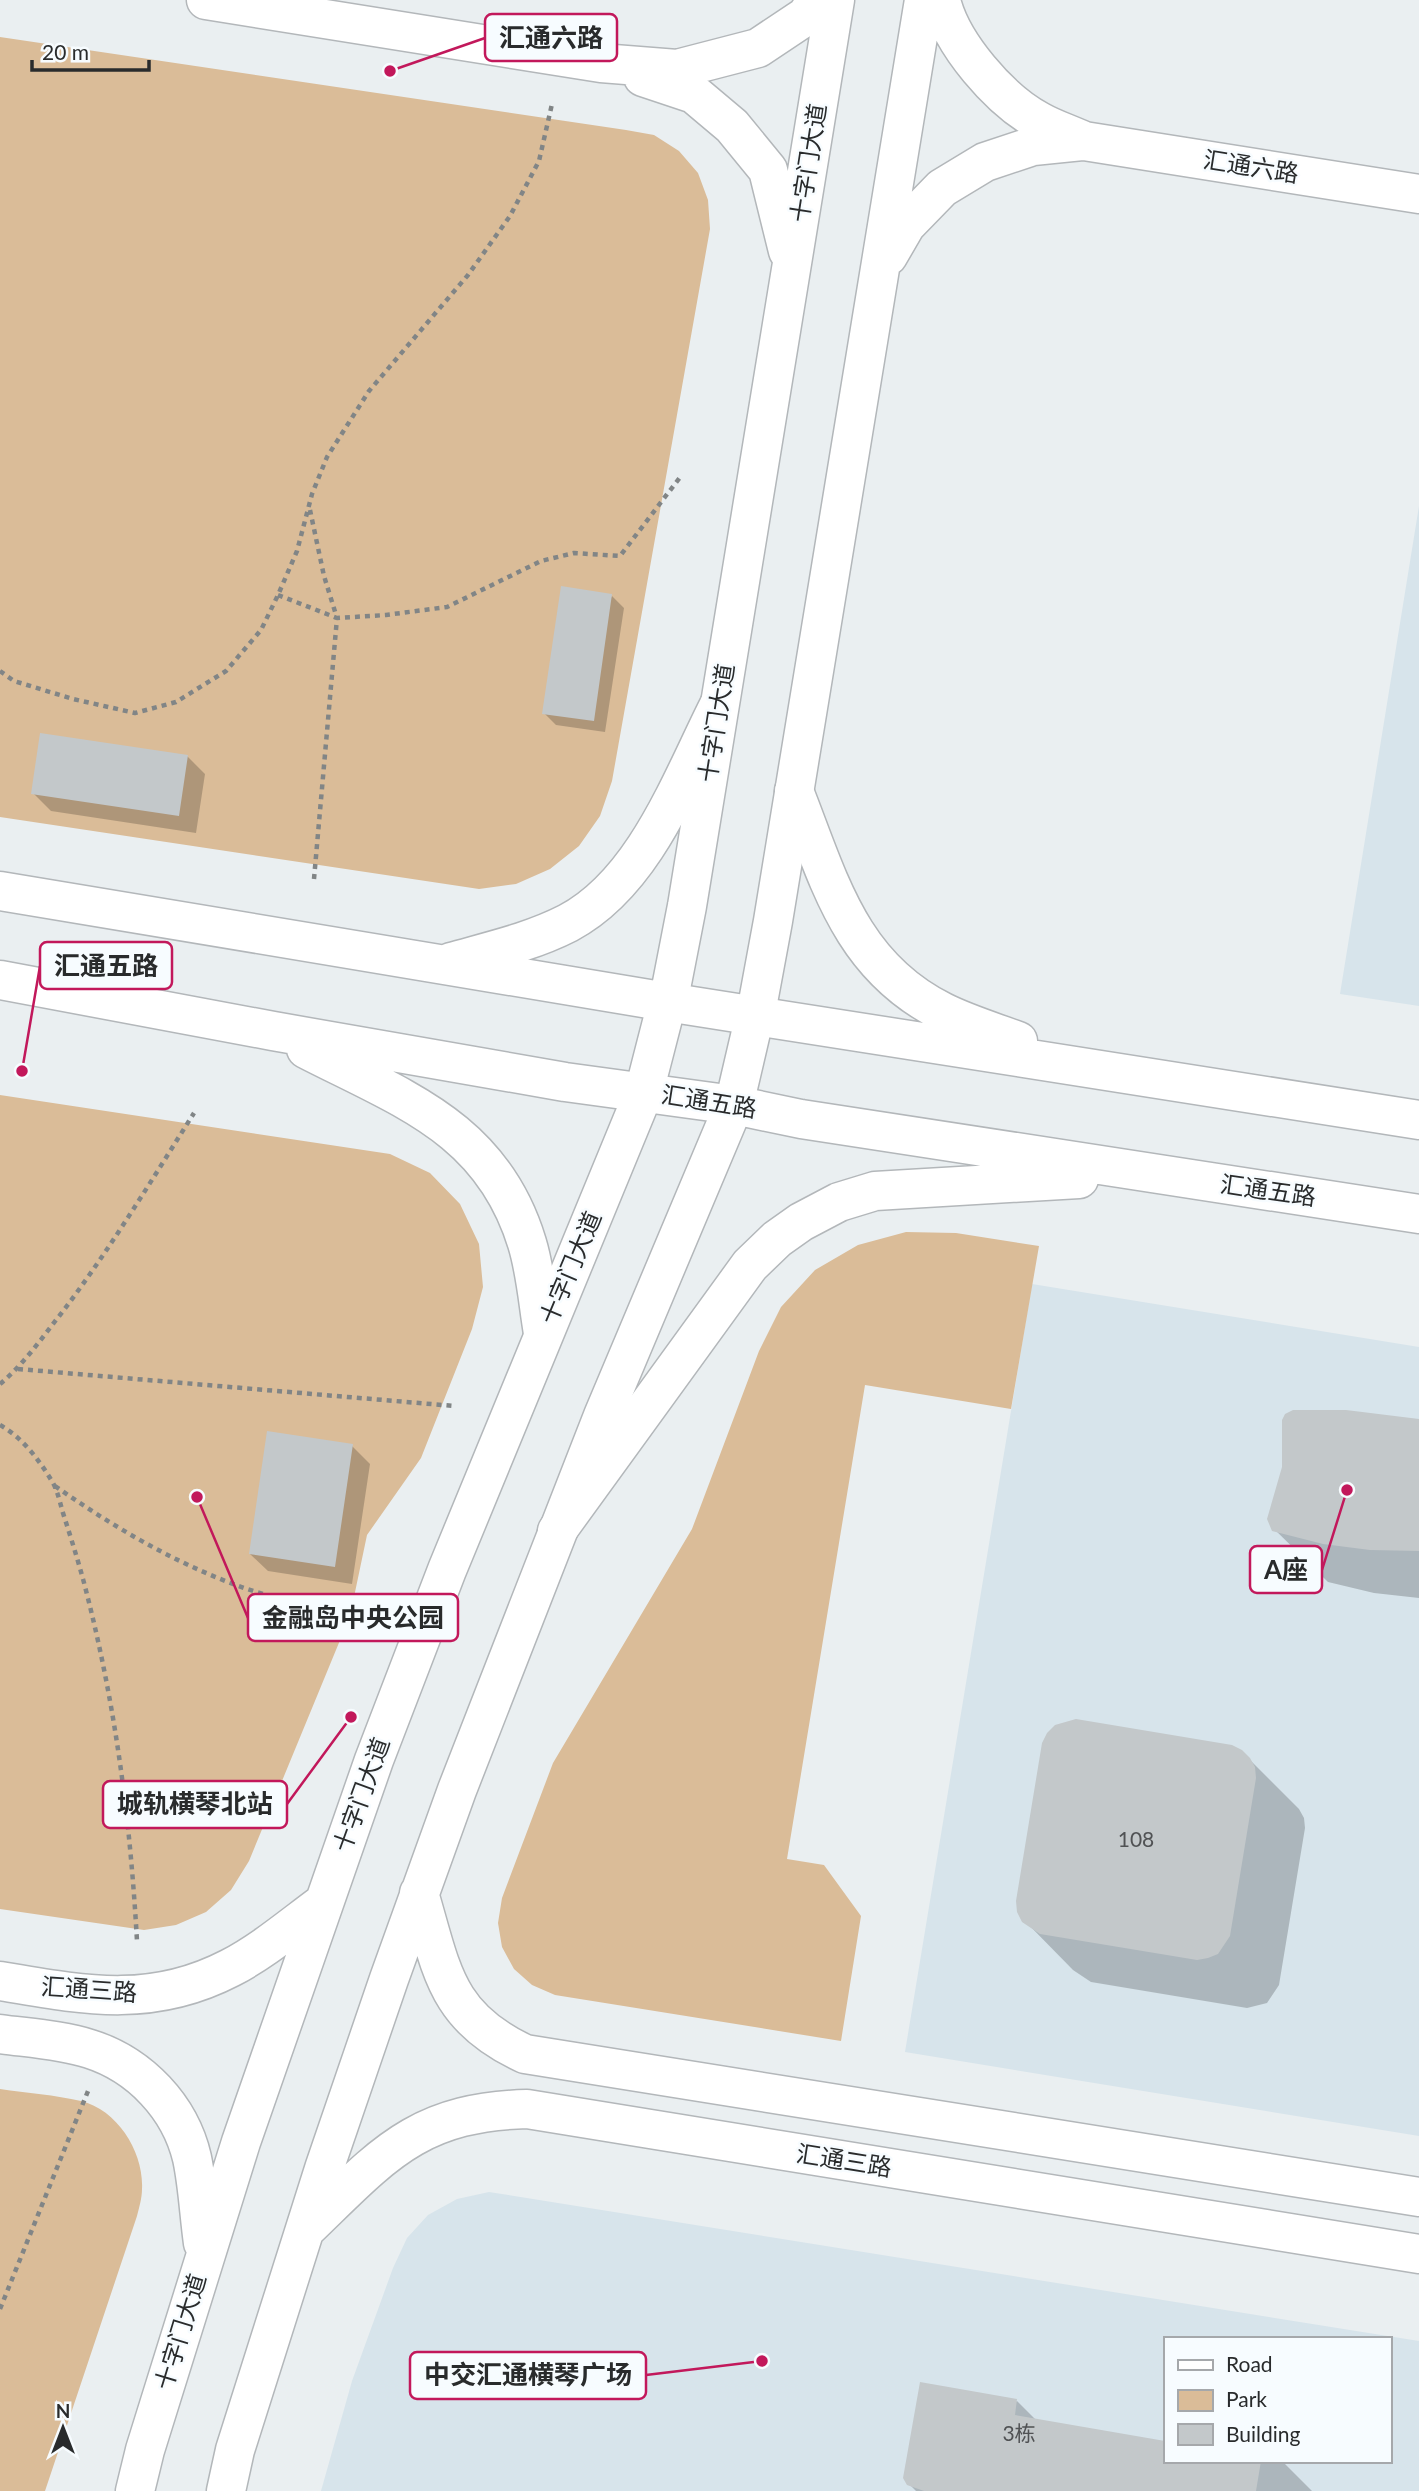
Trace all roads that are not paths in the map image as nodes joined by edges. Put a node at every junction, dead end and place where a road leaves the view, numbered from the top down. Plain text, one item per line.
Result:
1 (206, 0) edge
2 (817, 0) edge
3 (835, 0) edge
4 (924, 0) edge
5 (941, 0) edge
6 (321, 9) edge
7 (601, 63) junction
8 (1084, 141) junction
9 (1419, 194) edge
10 (792, 267) junction
11 (880, 269) junction
12 (719, 705) junction
13 (794, 791) junction
14 (0, 891) edge
15 (440, 965) junction
16 (0, 980) edge
17 (667, 1002) junction
18 (755, 1015) junction
19 (273, 1031) junction
20 (1092, 1070) junction
21 (644, 1092) junction
22 (734, 1105) junction
23 (1419, 1120) edge
24 (1157, 1175) junction
25 (1419, 1214) edge
26 (543, 1333) junction
27 (557, 1531) junction
28 (419, 1893) junction
29 (322, 1904) junction
30 (0, 1981) edge
31 (0, 2034) edge
32 (1419, 2197) edge
33 (305, 2229) junction
34 (1419, 2254) edge
35 (205, 2256) junction
36 (135, 2491) edge
37 (226, 2491) edge

1 - 6 street
2 - 7 street
3 - 10 street, 十字门大道
4 - 11 street
5 - 8 street
6 - 7 street
7 - 10 street
8 - 9 street, 汇通六路
8 - 11 street
10 - 12 street, 十字门大道
11 - 13 street
12 - 15 street
12 - 17 street, 十字门大道
13 - 18 street
13 - 20 street
14 - 15 street
15 - 17 street
16 - 19 street, 汇通五路
17 - 18 street
17 - 21 street, 十字门大道
18 - 20 street
18 - 22 street
19 - 21 street, 汇通五路
19 - 26 street
20 - 23 street
21 - 22 street, 汇通五路
21 - 26 street, 十字门大道
22 - 24 street, 汇通五路
22 - 27 street
24 - 25 street, 汇通五路
24 - 27 street
26 - 29 street, 十字门大道
27 - 28 street
28 - 32 street
28 - 33 street
29 - 30 street, 汇通三路
29 - 35 street, 十字门大道
31 - 35 street
33 - 34 street, 汇通三路
33 - 37 street
35 - 36 street, 十字门大道

